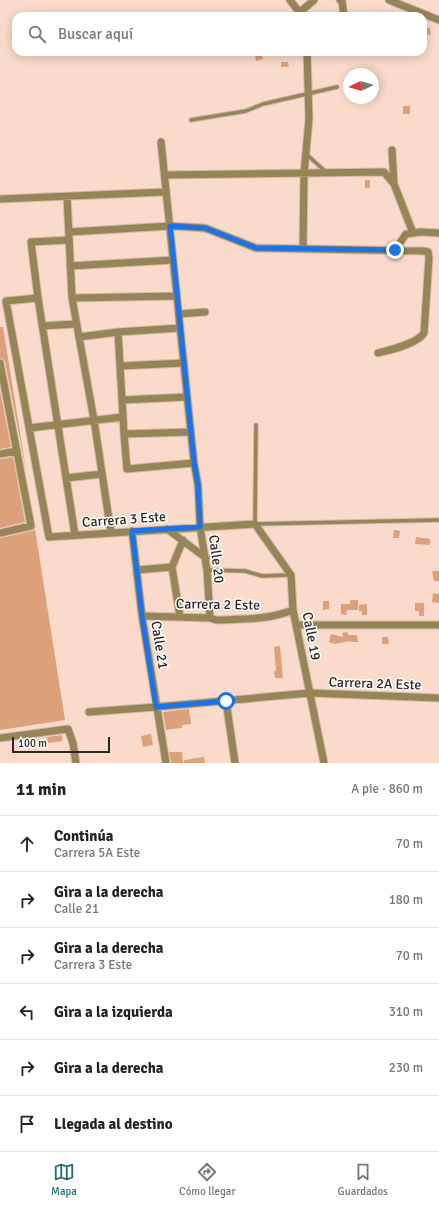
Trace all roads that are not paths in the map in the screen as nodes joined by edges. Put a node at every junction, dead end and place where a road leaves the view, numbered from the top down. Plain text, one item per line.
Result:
1 (290, 0) edge
2 (314, 0) edge
3 (340, 0) edge
4 (389, 0) edge
5 (299, 12) edge
6 (303, 12) edge
7 (343, 12) edge
8 (419, 12) edge
9 (427, 15) edge
10 (439, 20) edge
11 (307, 56) edge
12 (337, 87) dead end
13 (309, 94) junction
14 (191, 120) dead end
15 (161, 142) dead end
16 (392, 150) dead end
17 (306, 154) junction
18 (304, 174) junction
19 (327, 174) junction
20 (165, 175) junction
21 (394, 184) junction
22 (166, 192) junction
23 (67, 196) junction
24 (0, 199) edge
25 (170, 226) junction
26 (413, 233) junction
27 (439, 233) edge
28 (69, 236) junction
29 (303, 249) junction
30 (395, 250) junction
31 (173, 260) junction
32 (70, 266) junction
33 (177, 296) junction
34 (38, 298) junction
35 (72, 298) junction
36 (205, 312) dead end
37 (179, 314) junction
38 (76, 324) junction
39 (42, 326) junction
40 (180, 328) junction
41 (118, 332) junction
42 (79, 337) junction
43 (378, 353) dead end
44 (0, 363) edge
45 (184, 363) junction
46 (120, 366) junction
47 (2, 380) edge
48 (187, 397) junction
49 (122, 400) junction
50 (123, 417) junction
51 (94, 420) junction
52 (58, 425) junction
53 (256, 425) dead end
54 (29, 428) junction
55 (191, 432) junction
56 (124, 434) junction
57 (17, 451) junction
58 (0, 454) edge
59 (194, 463) junction
60 (102, 474) junction
61 (66, 478) junction
62 (439, 520) edge
63 (255, 524) junction
64 (200, 527) junction
65 (167, 529) junction
66 (132, 531) junction
67 (0, 533) edge
68 (111, 533) junction
69 (75, 535) junction
70 (183, 540) junction
71 (206, 558) junction
72 (172, 567) junction
73 (137, 570) junction
74 (207, 570) junction
75 (291, 575) junction
76 (293, 610) junction
77 (142, 616) junction
78 (180, 617) junction
79 (210, 618) junction
80 (296, 625) junction
81 (439, 625) edge
82 (310, 693) junction
83 (439, 698) edge
84 (226, 701) junction
85 (156, 707) junction
86 (89, 712) dead end
87 (0, 738) edge
88 (76, 763) edge
89 (166, 763) edge
90 (236, 763) edge
91 (324, 763) edge

1 - 5 street
2 - 6 street
3 - 7 street
4 - 8 street
9 - 10 street
11 - 13 street
12 - 13 lane
13 - 14 lane
13 - 17 street
15 - 20 street, Calle 20
16 - 21 street
17 - 18 street
17 - 19 lane
18 - 19 street
18 - 20 street
18 - 29 street
19 - 21 street
20 - 22 street, Calle 20
21 - 26 street
22 - 23 street
22 - 25 street, Calle 20
23 - 24 street
23 - 28 street
25 - 28 street
25 - 29 street
25 - 31 street, Calle 20
26 - 27 street
26 - 30 street
28 - 32 street
28 - 34 street
29 - 30 street
30 - 43 street
31 - 32 street
31 - 33 street, Calle 20
32 - 35 street
33 - 35 street
33 - 37 street, Calle 20
34 - 39 street
34 - 54 street
35 - 38 street
36 - 37 street
37 - 40 street, Calle 20
38 - 39 street
38 - 42 street
39 - 52 street
40 - 41 street
40 - 45 street, Calle 20
41 - 42 street
41 - 46 street
42 - 51 street
44 - 47 street
45 - 46 street
45 - 48 street, Calle 20
46 - 49 street
47 - 57 street
48 - 49 street
48 - 55 street, Calle 20
49 - 50 street
50 - 51 street
50 - 56 street
51 - 52 street
51 - 60 street
52 - 54 street
52 - 61 street
53 - 63 lane
54 - 69 street, Carrera 3 Este
55 - 56 street
55 - 59 street, Calle 20
56 - 59 street
57 - 58 street
57 - 67 street
59 - 64 street, Calle 20
60 - 61 street
60 - 68 street
61 - 69 street
62 - 63 lane
63 - 64 street, Carrera 3 Este
63 - 75 street
64 - 65 street, Carrera 3 Este
64 - 71 street, Calle 20
65 - 66 street, Carrera 3 Este
65 - 70 street
66 - 68 street, Carrera 3 Este
66 - 73 street, Calle 21
68 - 69 street, Carrera 3 Este
70 - 71 street
70 - 72 street
71 - 74 street, Calle 20
72 - 73 street
72 - 78 street
73 - 77 street, Calle 21
74 - 75 lane
74 - 79 street, Calle 20
75 - 76 street, Calle 19
76 - 79 street, Carrera 2 Este
76 - 80 street, Calle 19
77 - 78 street, Carrera 2 Este
77 - 85 street, Calle 21
78 - 79 street, Carrera 2 Este
80 - 81 street
80 - 82 street, Calle 19
82 - 83 street, Carrera 2A Este
82 - 84 street, Carrera 2A Este
82 - 91 street, Calle 19
84 - 85 street, Carrera 2A Este
84 - 90 street
85 - 86 street, Carrera 2A Este
85 - 89 street, Calle 21
87 - 88 street

